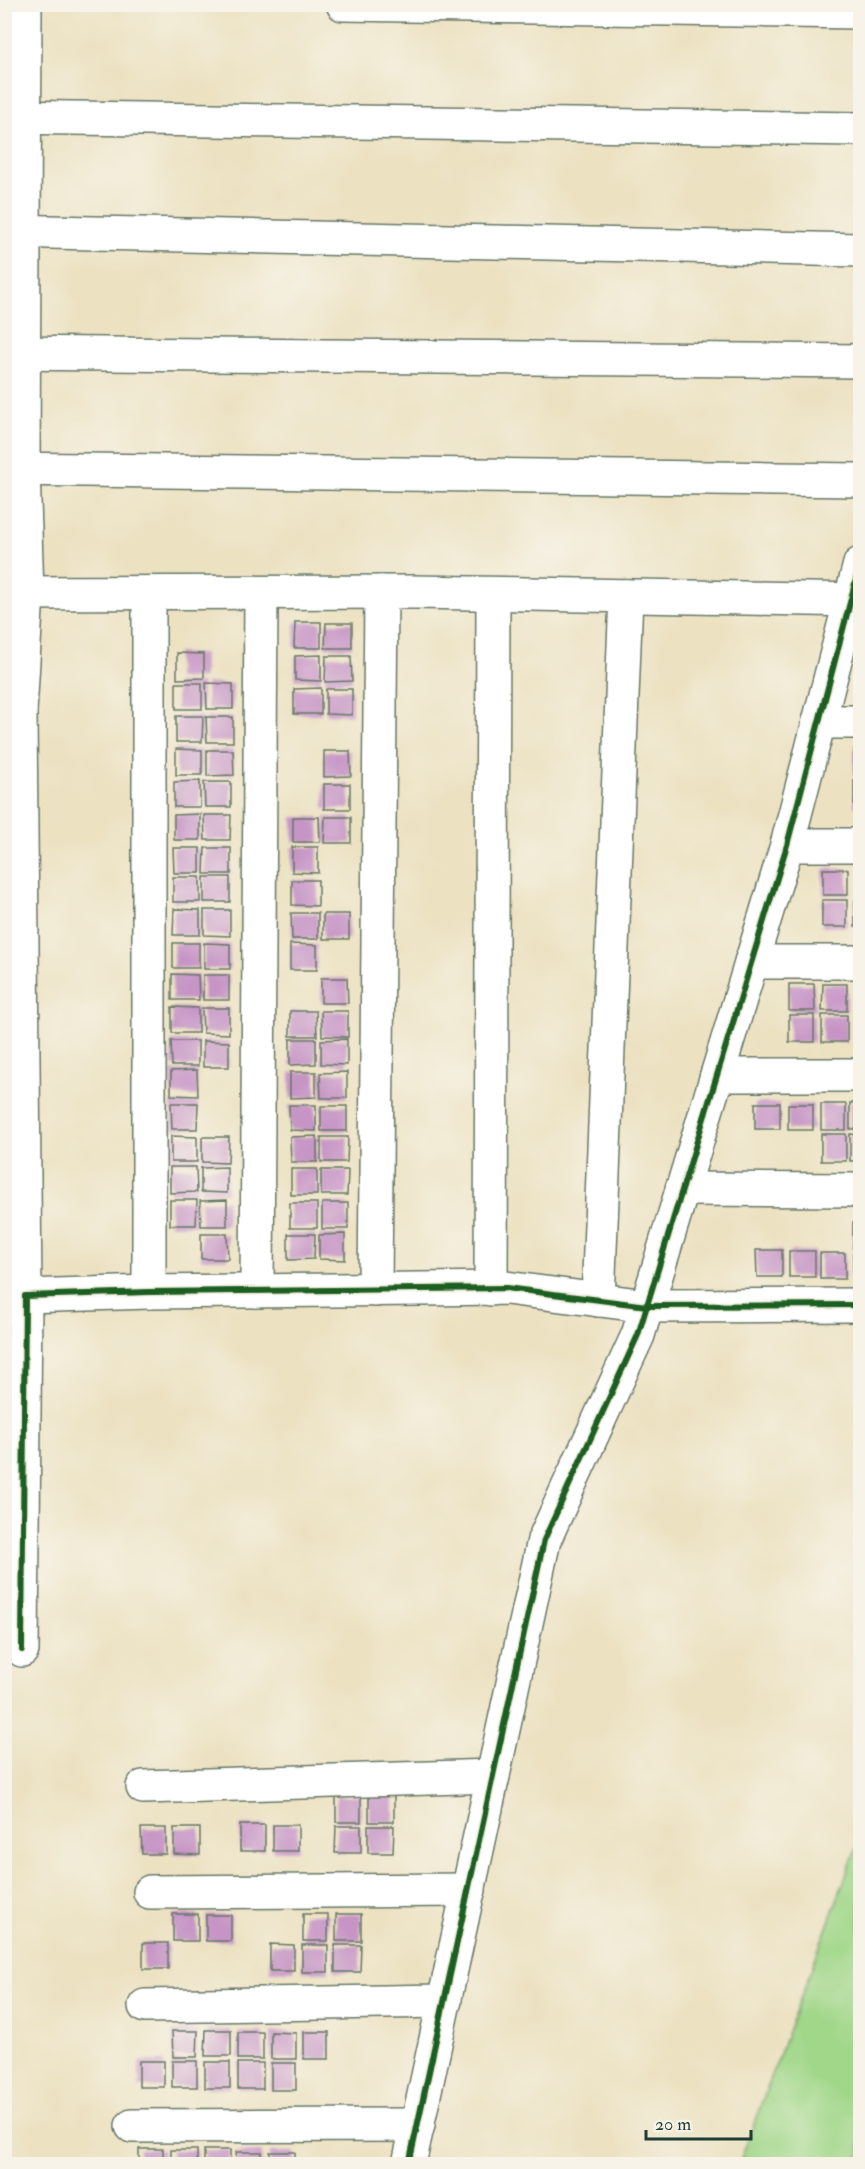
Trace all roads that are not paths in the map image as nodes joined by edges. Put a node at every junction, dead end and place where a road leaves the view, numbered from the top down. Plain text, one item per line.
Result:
1 (25, 4) edge
2 (343, 4) edge
3 (861, 12) edge
4 (14, 117) edge
5 (861, 129) edge
6 (14, 231) edge
7 (861, 250) edge
8 (14, 353) edge
9 (861, 361) edge
10 (14, 469) edge
11 (861, 480) edge
12 (861, 564) edge
13 (261, 592) junction
14 (381, 592) junction
15 (16, 593) edge
16 (149, 593) junction
17 (493, 594) junction
18 (626, 596) junction
19 (856, 600) edge
20 (12, 712) edge
21 (819, 722) junction
22 (861, 722) edge
23 (13, 826) edge
24 (787, 845) junction
25 (861, 845) edge
26 (13, 932) edge
27 (751, 962) junction
28 (861, 962) edge
29 (14, 1065) edge
30 (717, 1075) junction
31 (861, 1075) edge
32 (14, 1182) edge
33 (682, 1189) junction
34 (861, 1190) edge
35 (491, 1289) junction
36 (375, 1290) junction
37 (257, 1291) junction
38 (149, 1292) junction
39 (15, 1296) edge
40 (598, 1300) junction
41 (861, 1305) edge
42 (647, 1306) junction
43 (22, 1650) dead end
44 (493, 1776) junction
45 (143, 1787) dead end
46 (469, 1890) junction
47 (150, 1892) dead end
48 (445, 2001) junction
49 (145, 2006) dead end
50 (418, 2125) junction
51 (132, 2126) dead end
52 (409, 2164) edge

1 - 4 street
2 - 3 street
4 - 5 street
4 - 6 street
6 - 7 street
6 - 8 street
8 - 9 street
8 - 10 street
10 - 11 street
10 - 15 street
12 - 19 street
13 - 14 street
13 - 16 street
13 - 37 street
14 - 17 street
14 - 36 street
15 - 16 street
15 - 20 street
16 - 38 street
17 - 18 street
17 - 35 street
18 - 19 street
18 - 40 street
19 - 21 street
20 - 23 street
21 - 22 street
21 - 24 street
23 - 26 street
24 - 25 street
24 - 27 street
26 - 29 street
27 - 28 street
27 - 30 street
29 - 32 street
30 - 31 street
30 - 33 street
32 - 39 street
33 - 34 street
33 - 42 street
35 - 36 street
35 - 40 street
36 - 37 street
37 - 38 street
38 - 39 street
39 - 43 street
40 - 42 street
41 - 42 street
42 - 44 street
44 - 45 street
44 - 46 street
46 - 47 street
46 - 48 street
48 - 49 street
48 - 50 street
50 - 51 street
50 - 52 street

